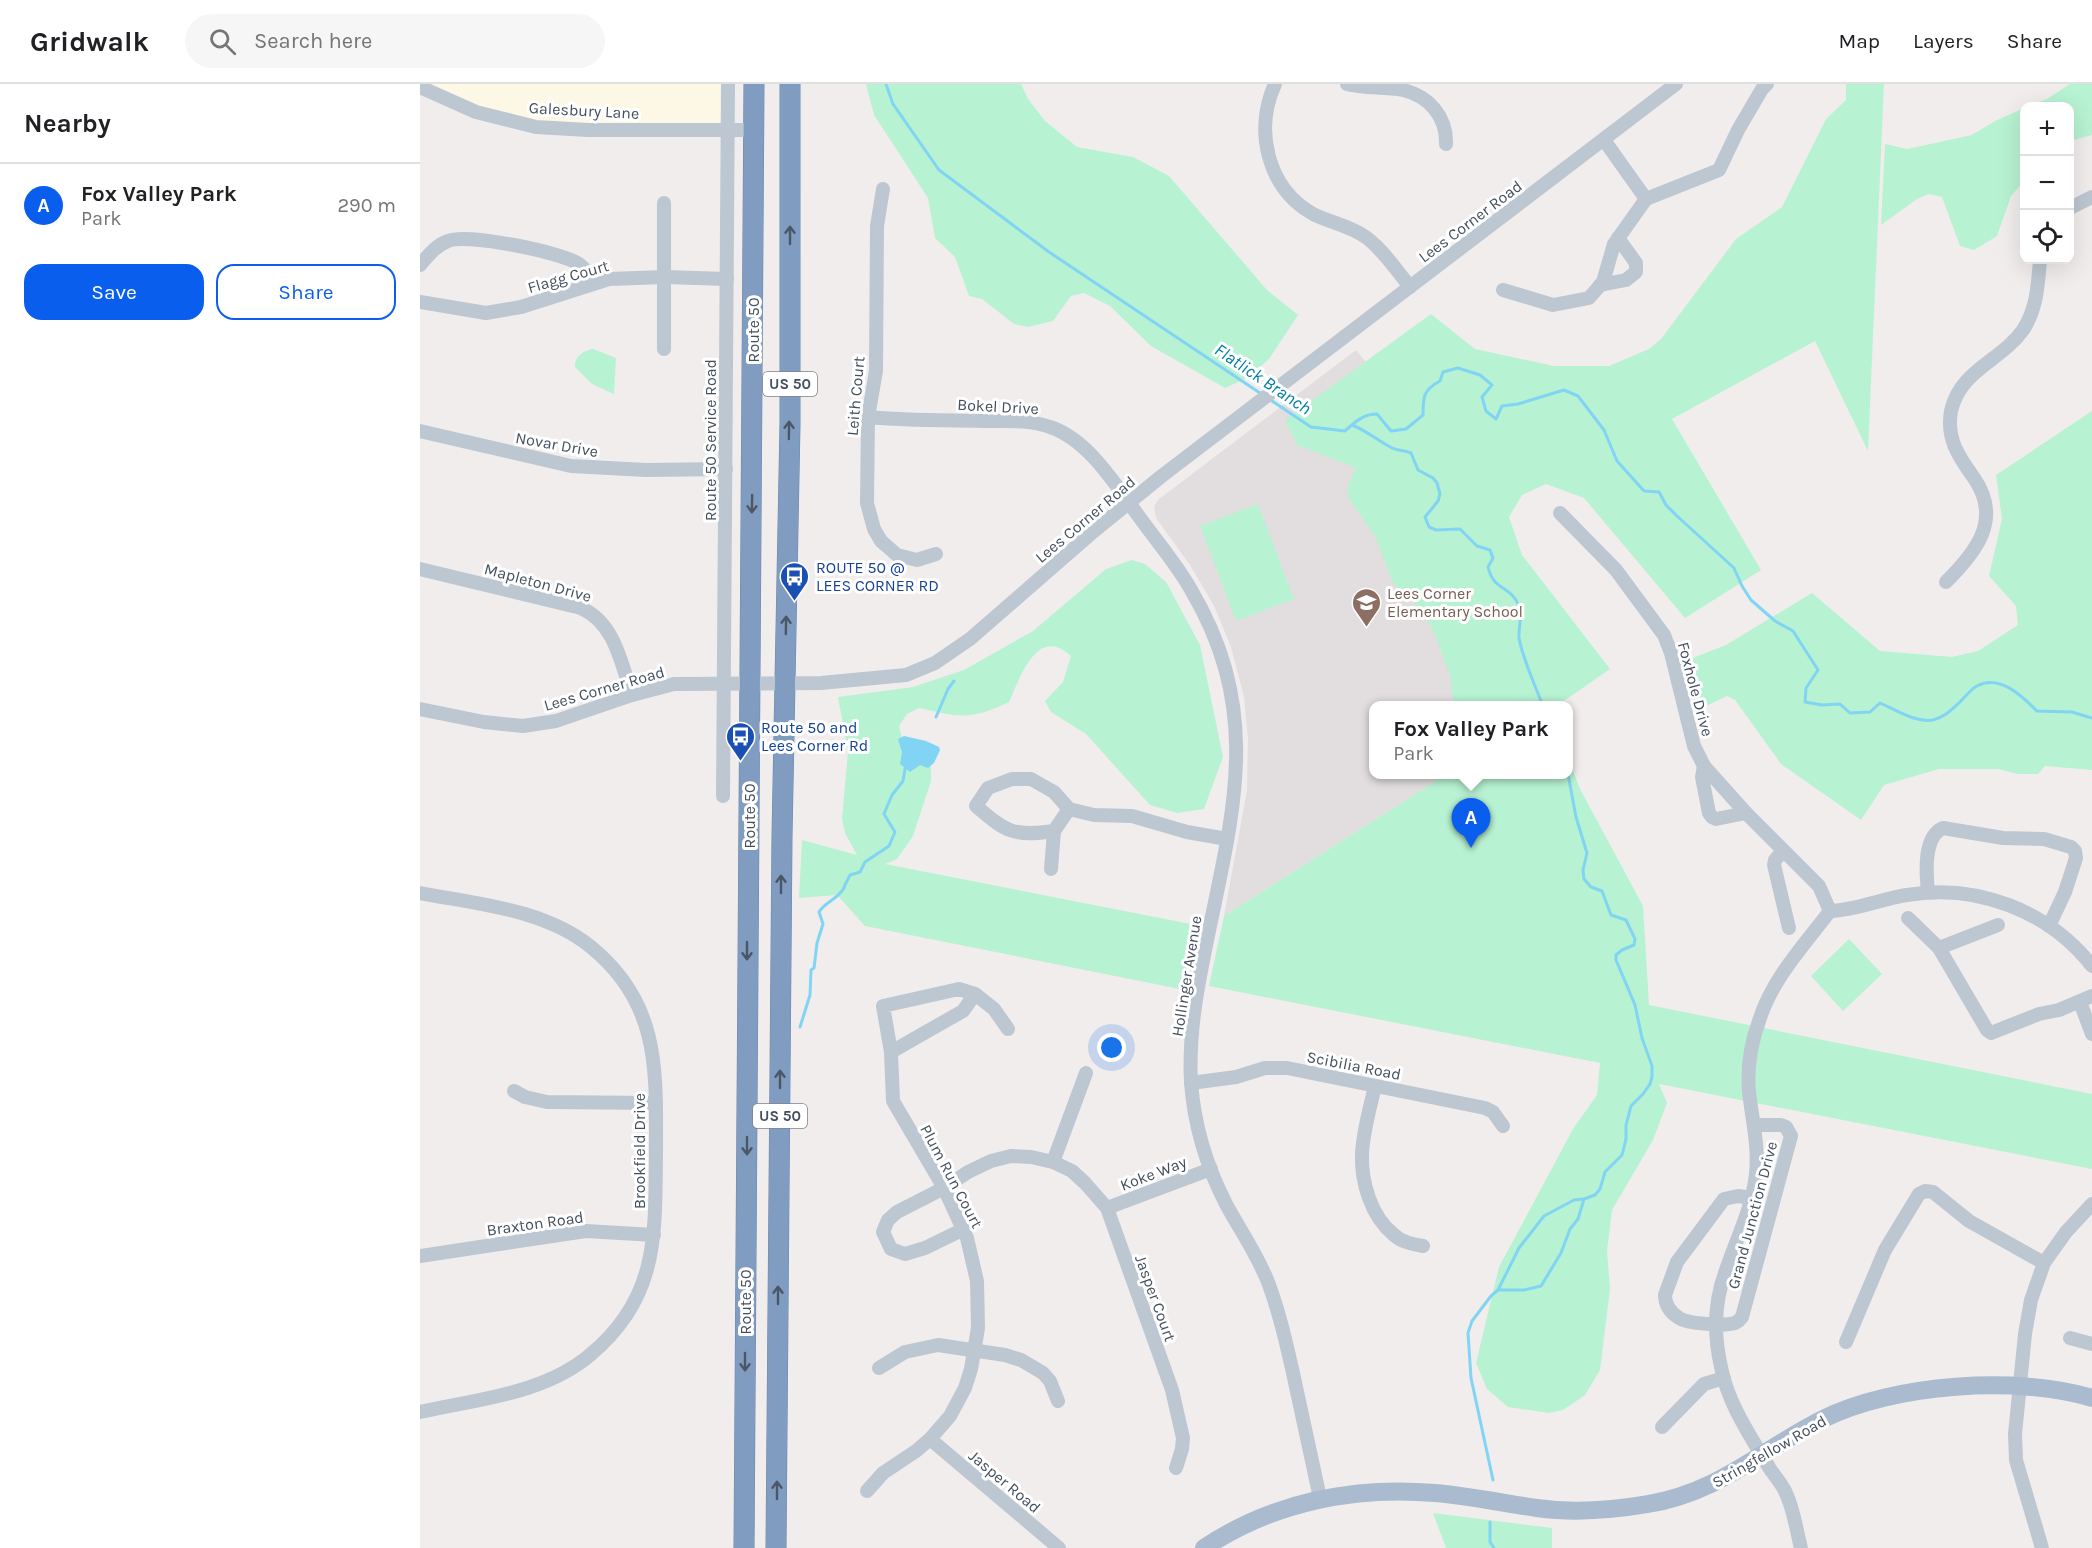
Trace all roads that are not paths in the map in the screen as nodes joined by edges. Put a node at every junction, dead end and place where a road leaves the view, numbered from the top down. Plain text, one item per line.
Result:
1 (728, 84) edge
2 (754, 84) edge
3 (790, 84) edge
4 (1275, 84) edge
5 (1347, 84) edge
6 (1676, 84) edge
7 (1767, 84) edge
8 (420, 87) edge
9 (752, 130) junction
10 (728, 131) junction
11 (1604, 140) junction
12 (1446, 144) dead end
13 (883, 189) dead end
14 (2092, 197) edge
15 (1646, 198) junction
16 (664, 203) dead end
17 (2074, 206) edge
18 (1618, 238) junction
19 (2039, 264) edge
20 (420, 265) edge
21 (664, 277) junction
22 (727, 279) junction
23 (591, 283) junction
24 (1600, 285) junction
25 (1410, 287) junction
26 (1503, 290) dead end
27 (420, 302) edge
28 (664, 349) dead end
29 (868, 417) junction
30 (420, 431) edge
31 (726, 470) junction
32 (1129, 504) junction
33 (1560, 513) dead end
34 (936, 554) dead end
35 (420, 569) edge
36 (1946, 582) dead end
37 (748, 683) junction
38 (785, 683) junction
39 (724, 684) junction
40 (632, 695) junction
41 (420, 709) edge
42 (1704, 766) junction
43 (723, 796) dead end
44 (1069, 809) junction
45 (1746, 813) junction
46 (1054, 831) junction
47 (1227, 839) junction
48 (1783, 851) junction
49 (1051, 869) dead end
50 (1928, 892) junction
51 (420, 893) edge
52 (1830, 911) junction
53 (1908, 918) dead end
54 (1998, 925) dead end
55 (2049, 926) junction
56 (1789, 928) dead end
57 (1939, 948) junction
58 (2092, 966) edge
59 (975, 994) junction
60 (2086, 999) edge
61 (1008, 1029) dead end
62 (2092, 1034) edge
63 (891, 1052) junction
64 (1086, 1073) dead end
65 (1191, 1083) junction
66 (1375, 1086) junction
67 (514, 1091) dead end
68 (656, 1102) junction
69 (1754, 1125) junction
70 (1503, 1126) dead end
71 (1053, 1161) junction
72 (1211, 1169) junction
73 (944, 1188) junction
74 (1752, 1198) junction
75 (2092, 1204) edge
76 (1107, 1208) junction
77 (964, 1229) junction
78 (654, 1235) junction
79 (1423, 1246) dead end
80 (420, 1256) edge
81 (2044, 1263) junction
82 (1716, 1324) junction
83 (2070, 1338) dead end
84 (1846, 1342) dead end
85 (2092, 1344) edge
86 (975, 1351) junction
87 (879, 1368) dead end
88 (1724, 1378) junction
89 (2020, 1386) junction
90 (2092, 1398) edge
91 (1058, 1401) dead end
92 (420, 1412) edge
93 (1662, 1427) dead end
94 (930, 1440) junction
95 (1762, 1455) junction
96 (1176, 1468) dead end
97 (867, 1491) dead end
98 (1320, 1498) junction
99 (744, 1548) edge
100 (776, 1548) edge
101 (1059, 1548) edge
102 (1204, 1548) edge
103 (1801, 1548) edge
104 (2042, 1548) edge

1 - 10 street, Route 50 Service Road
2 - 9 highway, Route 50 / US 50
38 -> 3 highway, Route 50 / US 50
4 - 25 street
5 - 12 street
6 - 11 street, Lees Corner Road
7 - 15 street
8 - 10 street, Galesbury Lane
9 - 10 street, Galesbury Lane
9 -> 37 highway, Route 50 / US 50
10 - 22 street, Route 50 Service Road
11 - 15 street
11 - 25 street, Lees Corner Road
13 - 29 street, Leith Court
14 - 17 street
15 - 18 street
16 - 21 street
18 - 24 street
18 - 24 street
19 - 36 street
20 - 23 street
21 - 22 street, Flagg Court
21 - 23 street, Flagg Court
21 - 28 street
22 - 31 street, Route 50 Service Road
23 - 27 street, Flagg Court
24 - 26 street
25 - 32 street, Lees Corner Road
29 - 32 street, Bokel Drive
29 - 34 street, Leith Court
30 - 31 street, Novar Drive
31 - 39 street, Route 50 Service Road
32 - 38 street, Lees Corner Road
32 - 47 street, Hollinger Avenue
33 - 42 street, Foxhole Drive
35 - 40 street, Mapleton Drive
37 - 38 street, Lees Corner Road
37 - 39 street, Lees Corner Road
37 -> 99 highway, Route 50 / US 50
100 -> 38 highway, Route 50 / US 50
39 - 40 street, Lees Corner Road
39 - 43 street, Route 50 Service Road
40 - 41 street, Lees Corner Road
42 - 45 street, Foxhole Drive
42 - 45 street, Foxhole Drive
44 - 46 street
44 - 46 street
44 - 47 street
45 - 48 street, Foxhole Drive
46 - 49 street
47 - 65 street, Hollinger Avenue
48 - 52 street, Foxhole Drive
48 - 56 street
50 - 52 street
50 - 55 street
50 - 55 street
51 - 68 street, Brookfield Drive
52 - 69 street
53 - 57 street
54 - 57 street
55 - 58 street
57 - 60 street
59 - 61 street
59 - 63 street
59 - 63 street, Plum Run Court
60 - 62 street
63 - 73 street, Plum Run Court
64 - 71 street
65 - 66 street, Scibilia Road
65 - 72 street, Hollinger Avenue
66 - 70 street, Scibilia Road
66 - 79 street
67 - 68 street
68 - 78 street, Brookfield Drive
69 - 74 street
69 - 82 street, Grand Junction Drive
71 - 73 street, Jasper Court
71 - 76 street, Jasper Court
72 - 76 street, Koke Way
72 - 98 street, Hollinger Avenue
73 - 77 street, Plum Run Court
73 - 77 street, Jasper Court
74 - 82 street
74 - 82 street
75 - 81 street
76 - 96 street, Jasper Court
77 - 86 street, Plum Run Court
78 - 80 street, Braxton Road
78 - 92 street, Brookfield Drive
81 - 84 street
81 - 89 street
82 - 88 street
83 - 85 street
86 - 87 street
86 - 91 street
86 - 94 street, Plum Run Court
88 - 93 street
88 - 95 street
89 - 90 main road, Stringfellow Road
89 - 95 main road, Stringfellow Road
89 - 104 street
94 - 97 street, Plum Run Court
94 - 101 street, Jasper Road
95 - 98 main road, Stringfellow Road
95 - 103 street
98 - 102 main road, Stringfellow Road

